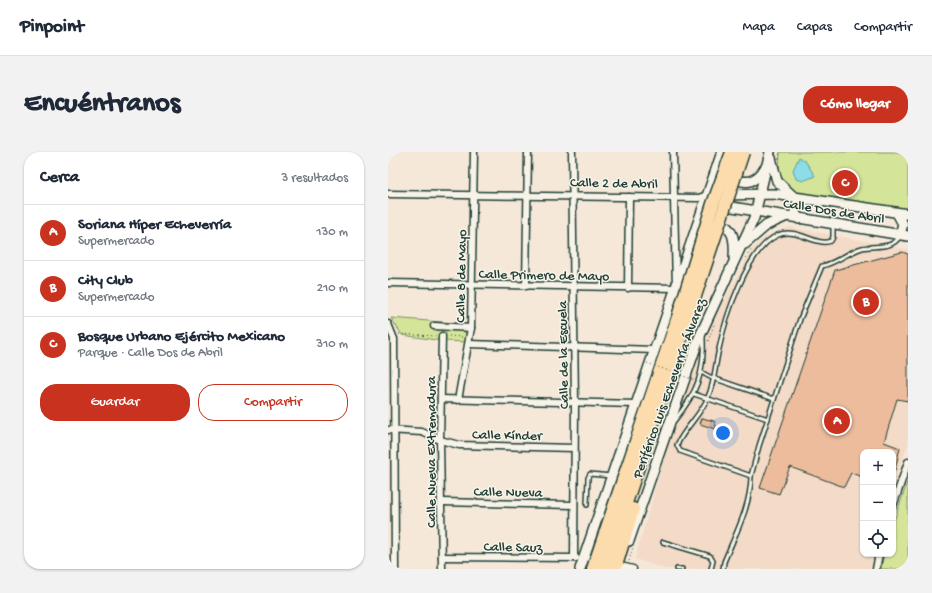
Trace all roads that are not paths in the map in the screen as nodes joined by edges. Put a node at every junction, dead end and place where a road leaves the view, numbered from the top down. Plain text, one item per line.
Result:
1 (474, 152) edge
2 (528, 152) edge
3 (572, 152) edge
4 (673, 152) edge
5 (722, 152) edge
6 (726, 152) edge
7 (732, 152) edge
8 (743, 152) edge
9 (770, 153) edge
10 (768, 163) junction
11 (388, 194) edge
12 (474, 195) junction
13 (529, 195) junction
14 (760, 195) junction
15 (573, 196) junction
16 (629, 197) junction
17 (674, 197) junction
18 (704, 198) junction
19 (795, 198) junction
20 (807, 200) junction
21 (757, 212) junction
22 (897, 213) junction
23 (908, 214) edge
24 (787, 217) junction
25 (799, 219) junction
26 (833, 224) junction
27 (904, 235) edge
28 (691, 244) junction
29 (742, 246) junction
30 (734, 263) junction
31 (388, 283) edge
32 (472, 285) junction
33 (526, 286) junction
34 (573, 288) junction
35 (628, 288) junction
36 (676, 288) junction
37 (683, 319) junction
38 (388, 324) edge
39 (434, 326) dead end
40 (471, 328) junction
41 (702, 329) junction
42 (442, 336) road end
43 (469, 344) junction
44 (574, 349) junction
45 (654, 350) junction
46 (701, 372) junction
47 (714, 378) junction
48 (694, 394) junction
49 (708, 398) junction
50 (441, 399) junction
51 (774, 399) junction
52 (458, 400) junction
53 (575, 403) junction
54 (635, 404) junction
55 (768, 419) junction
56 (667, 428) junction
57 (388, 430) edge
58 (396, 430) junction
59 (639, 431) junction
60 (440, 440) junction
61 (574, 448) junction
62 (908, 462) edge
63 (640, 464) junction
64 (610, 476) junction
65 (751, 476) junction
66 (628, 481) junction
67 (896, 497) edge
68 (442, 502) junction
69 (574, 505) junction
70 (587, 505) dead end
71 (663, 542) dead end
72 (442, 557) junction
73 (878, 557) edge
74 (574, 558) junction
75 (584, 564) edge
76 (619, 568) edge
77 (395, 569) edge
78 (442, 569) edge
79 (580, 569) edge
80 (593, 569) edge
81 (604, 569) edge
82 (633, 569) edge
83 (677, 569) edge
84 (682, 569) edge
85 (711, 569) edge
86 (723, 569) edge
87 (876, 569) edge

1 - 12 street, Calle 8 de Mayo
2 - 13 street
3 - 15 street, Calle de la Escuela
4 - 17 street
5 - 18 street
6 - 10 street
7 - 37 highway, Periférico Luis Echeverría Álvarez, bridge
8 - 37 highway, Periférico Luis Echeverría Álvarez, bridge
9 - 10 street, Periférico Luis Echeverría Álvarez
9 - 19 street
10 - 14 street, Periférico Luis Echeverría Álvarez
11 - 12 street, Calle 2 de Abril
12 - 13 street, Calle 2 de Abril
12 - 32 street, Calle 8 de Mayo
13 - 15 street, Calle 2 de Abril
13 - 33 street
14 - 18 street, Calle 2 de Abril
14 - 19 street, Calle Dos de Abril
14 - 21 street, Periférico Luis Echeverría Álvarez
15 - 16 street, Calle 2 de Abril
15 - 34 street, Calle de la Escuela
16 - 17 street, Calle 2 de Abril
16 - 35 street, Calle Primero de Mayo
17 - 18 street, Calle 2 de Abril
17 - 36 street
18 - 21 street, Calle 2 de Abril
18 - 28 street
19 - 20 street, Calle Dos de Abril
20 - 22 street, Calle Dos de Abril
20 - 25 street
21 - 24 street, Calle Dos de Abril
21 - 29 street, Periférico Luis Echeverría Álvarez
22 - 23 street, Calle Dos de Abril
22 - 27 street
24 - 25 street, Calle Dos de Abril
24 - 29 street
25 - 26 street, Calle Dos de Abril
26 - 27 street, Calle Dos de Abril
26 - 47 lane
27 - 51 lane
28 - 30 street
28 - 36 street
29 - 30 street, Periférico Luis Echeverría Álvarez
30 - 41 street, Periférico Luis Echeverría Álvarez
31 - 32 street, Calle Primero de Mayo
32 - 33 street, Calle Primero de Mayo
32 - 40 street, Calle 8 de Mayo
33 - 34 street, Calle Primero de Mayo
34 - 35 street, Calle Primero de Mayo
34 - 44 street, Calle de la Escuela
35 - 36 street, Calle Primero de Mayo
36 - 45 street
37 - 59 highway, Periférico Luis Echeverría Álvarez
37 - 63 highway, Periférico Luis Echeverría Álvarez
38 - 58 street
39 - 40 street
40 - 43 street, Calle 8 de Mayo
41 - 46 lane
41 - 56 street, Periférico Luis Echeverría Álvarez
42 - 50 street, Calle Nueva Extremadura
43 - 44 street
43 - 52 street, Calle 8 de Mayo
44 - 45 street
44 - 53 street, Calle de la Escuela
45 - 54 street
46 - 47 lane
46 - 48 lane
47 - 49 lane
47 - 51 lane
48 - 49 lane
48 - 56 lane
49 - 55 lane
49 - 65 lane
50 - 52 street
50 - 60 street, Calle Nueva Extremadura
51 - 55 lane
52 - 53 street
53 - 54 street
53 - 61 street, Calle de la Escuela
54 - 64 street
55 - 65 lane
56 - 76 street, Periférico Luis Echeverría Álvarez
57 - 58 street, Calle Kínder
58 - 60 street, Calle Kínder
58 - 77 street
59 - 66 highway, Periférico Luis Echeverría Álvarez
59 - 75 highway
60 - 61 street, Calle Kínder
60 - 68 street, Calle Nueva Extremadura
61 - 69 street, Calle de la Escuela
62 - 67 street
63 - 66 highway, Periférico Luis Echeverría Álvarez
63 - 76 highway
64 - 70 lane
64 - 75 street
65 - 86 lane
66 - 80 highway, Periférico Luis Echeverría Álvarez
66 - 81 highway, Periférico Luis Echeverría Álvarez
68 - 69 street, Calle Nueva
68 - 72 street, Calle Nueva Extremadura
69 - 74 street, Calle de la Escuela
71 - 85 lane
72 - 74 street, Calle Sauz
72 - 78 street, Calle Nueva Extremadura
73 - 87 street
74 - 75 street, Calle Sauz
75 - 79 street
76 - 82 street
83 - 84 lane

